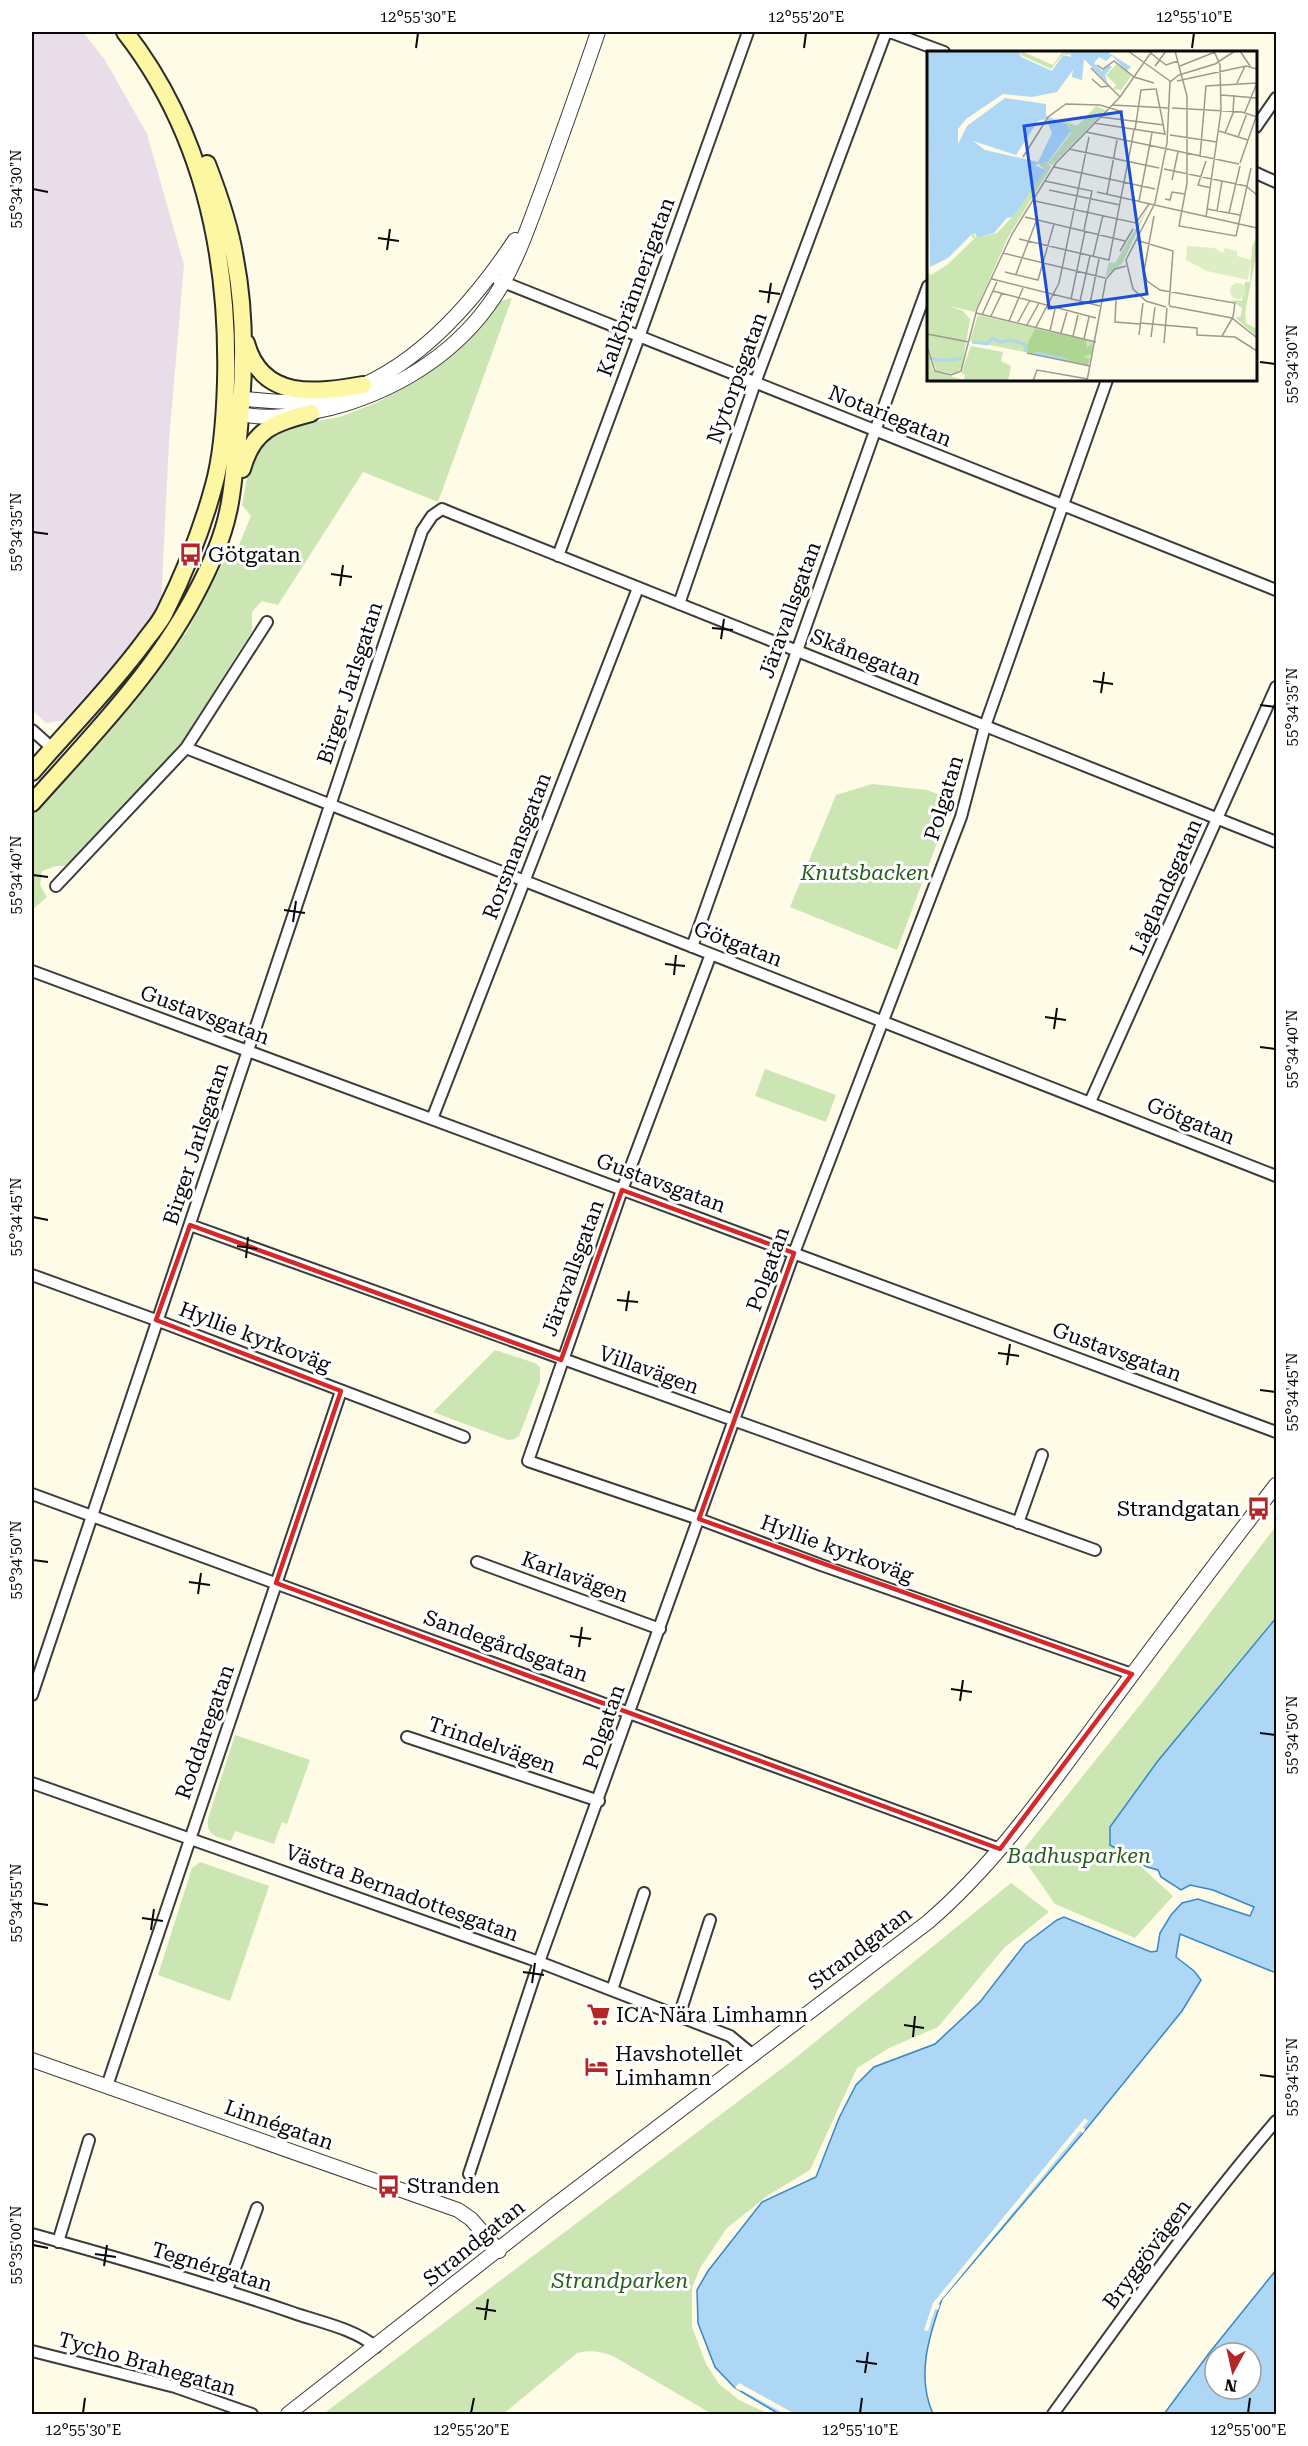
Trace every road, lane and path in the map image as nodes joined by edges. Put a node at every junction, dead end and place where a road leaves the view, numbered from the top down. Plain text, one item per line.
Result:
1 (125, 32) edge
2 (598, 32) edge
3 (748, 32) edge
4 (888, 32) edge
5 (941, 51) edge
6 (166, 90) junction
7 (1276, 98) edge
8 (1257, 126) edge
9 (1257, 173) edge
10 (1276, 182) edge
11 (496, 279) junction
12 (927, 289) edge
13 (242, 326) junction
14 (639, 337) junction
15 (1107, 381) edge
16 (755, 384) junction
17 (363, 385) junction
18 (225, 406) junction
19 (241, 407) junction
20 (311, 413) junction
21 (875, 431) junction
22 (1062, 505) junction
23 (442, 509) joint
24 (228, 513) junction
25 (558, 556) junction
26 (638, 588) junction
27 (1276, 590) edge
28 (679, 604) junction
29 (267, 622) dead end
30 (796, 651) junction
31 (1276, 687) edge
32 (985, 726) junction
33 (32, 730) edge
34 (52, 748) junction
35 (186, 748) junction
36 (32, 772) edge
37 (32, 803) edge
38 (330, 804) junction
39 (1218, 818) junction
40 (1276, 842) edge
41 (525, 881) junction
42 (56, 886) dead end
43 (692, 947) junction
44 (711, 954) junction
45 (32, 971) edge
46 (884, 1022) junction
47 (247, 1051) junction
48 (1090, 1102) junction
49 (432, 1119) junction
50 (1276, 1176) edge
51 (622, 1190) junction
52 (190, 1225) junction
53 (794, 1253) junction
54 (32, 1275) edge
55 (156, 1320) junction
56 (561, 1360) junction
57 (341, 1391) junction
58 (734, 1421) junction
59 (1276, 1432) edge
60 (464, 1437) dead end
61 (1042, 1455) dead end
62 (528, 1461) joint
63 (1276, 1485) edge
64 (32, 1494) edge
65 (92, 1516) junction
66 (699, 1519) junction
67 (1018, 1523) junction
68 (1095, 1550) dead end
69 (477, 1562) dead end
70 (276, 1584) junction
71 (660, 1629) junction
72 (1132, 1674) junction
73 (32, 1695) edge
74 (630, 1712) junction
75 (407, 1737) dead end
76 (32, 1783) edge
77 (599, 1801) junction
78 (189, 1838) junction
79 (1000, 1849) junction
80 (644, 1893) dead end
81 (710, 1920) dead end
82 (539, 1962) junction
83 (612, 1990) junction
84 (679, 2016) junction
85 (753, 2055) junction
86 (32, 2060) edge
87 (107, 2086) junction
88 (1276, 2121) edge
89 (89, 2140) dead end
90 (469, 2174) dead end
91 (257, 2208) dead end
92 (32, 2234) edge
93 (58, 2242) junction
94 (499, 2251) junction
95 (227, 2290) junction
96 (376, 2347) junction
97 (32, 2351) edge
98 (252, 2415) edge
99 (288, 2415) edge
100 (1053, 2415) edge

1 - 6 main road
2 - 11 street
3 - 14 street, Kalkbrännerigatan
4 - 5 street
4 - 16 street, Nytorpsgatan
6 - 13 main road
6 - 18 main road
7 - 8 street
9 - 10 street
11 - 14 street, Notariegatan
11 - 17 street
11 - 20 street
12 - 21 street, Järavallsgatan
13 - 17 main road
13 - 19 main road
14 - 16 street, Notariegatan
14 - 25 street, Kalkbrännerigatan
15 - 22 street, Polgatan
16 - 21 street, Notariegatan
16 - 28 street, Nytorpsgatan
17 - 19 street
18 - 19 street
18 - 34 main road
19 - 20 street
19 - 24 main road
20 - 24 main road
21 - 22 street, Notariegatan
21 - 30 street, Järavallsgatan
22 - 27 street, Notariegatan
22 - 32 street, Polgatan
23 - 25 street, Skånegatan
23 - 38 street, Birger Jarlsgatan
24 - 37 main road
25 - 26 street, Skånegatan
26 - 28 street, Skånegatan
26 - 41 street, Rorsmansgatan
28 - 30 street, Skånegatan
29 - 35 street
30 - 32 street, Skånegatan
30 - 43 street, Järavallsgatan
31 - 39 street, Låglandsgatan
32 - 39 street, Skånegatan
32 - 46 street, Polgatan
33 - 34 street
34 - 36 main road
35 - 38 street, Götgatan
35 - 42 street
38 - 41 street, Götgatan
38 - 47 street, Birger Jarlsgatan
39 - 40 street, Skånegatan
39 - 48 street, Låglandsgatan
41 - 43 street, Götgatan
41 - 49 street, Rorsmansgatan
43 - 44 street, Götgatan
44 - 46 street, Götgatan
44 - 51 street, Järavallsgatan
45 - 47 street, Gustavsgatan
46 - 48 street, Götgatan
46 - 53 street, Polgatan
47 - 49 street, Gustavsgatan
47 - 52 street, Birger Jarlsgatan
48 - 50 street, Götgatan
49 - 51 street, Gustavsgatan
51 - 53 street, Gustavsgatan
51 - 56 street, Järavallsgatan
52 - 55 street, Birger Jarlsgatan
52 - 56 street, Villavägen
53 - 58 street, Polgatan
53 - 59 street, Gustavsgatan
54 - 55 street, Hyllie kyrkoväg
55 - 57 street, Hyllie kyrkoväg
55 - 65 street, Birger Jarlsgatan
56 - 58 street, Villavägen
56 - 62 street, Järavallsgatan
57 - 60 street, Hyllie kyrkoväg
57 - 70 street, Roddaregatan
58 - 66 street, Polgatan
58 - 67 street, Villavägen
61 - 67 street
62 - 66 street, Hyllie kyrkoväg
63 - 72 street, Strandgatan
64 - 65 street, Sandegårdsgatan
65 - 70 street, Sandegårdsgatan
65 - 73 street, Birger Jarlsgatan
66 - 71 street, Polgatan
66 - 72 street, Hyllie kyrkoväg
67 - 68 street, Villavägen
69 - 71 street, Karlavägen
70 - 74 street, Sandegårdsgatan
70 - 78 street, Roddaregatan
71 - 74 street, Polgatan
72 - 79 street, Strandgatan
74 - 77 street, Polgatan
74 - 79 street, Sandegårdsgatan
75 - 77 street, Trindelvägen
76 - 78 street, Västra Bernadottesgatan
77 - 82 street, Polgatan
78 - 82 street, Västra Bernadottesgatan
78 - 87 street, Roddaregatan
79 - 85 street, Strandgatan
80 - 83 street
81 - 84 street
82 - 83 street, Västra Bernadottesgatan
82 - 90 street, Polgatan
83 - 84 street, Västra Bernadottesgatan
84 - 85 street, Västra Bernadottesgatan
85 - 94 street, Strandgatan
86 - 87 street, Linnégatan
87 - 94 street, Linnégatan
88 - 100 street, Bryggövägen
89 - 93 street
91 - 95 street
92 - 93 street, Tegnérgatan
93 - 95 street, Tegnérgatan
94 - 96 street, Strandgatan
95 - 96 street, Tegnérgatan
96 - 99 street, Strandgatan
97 - 98 street, Tycho Brahegatan

